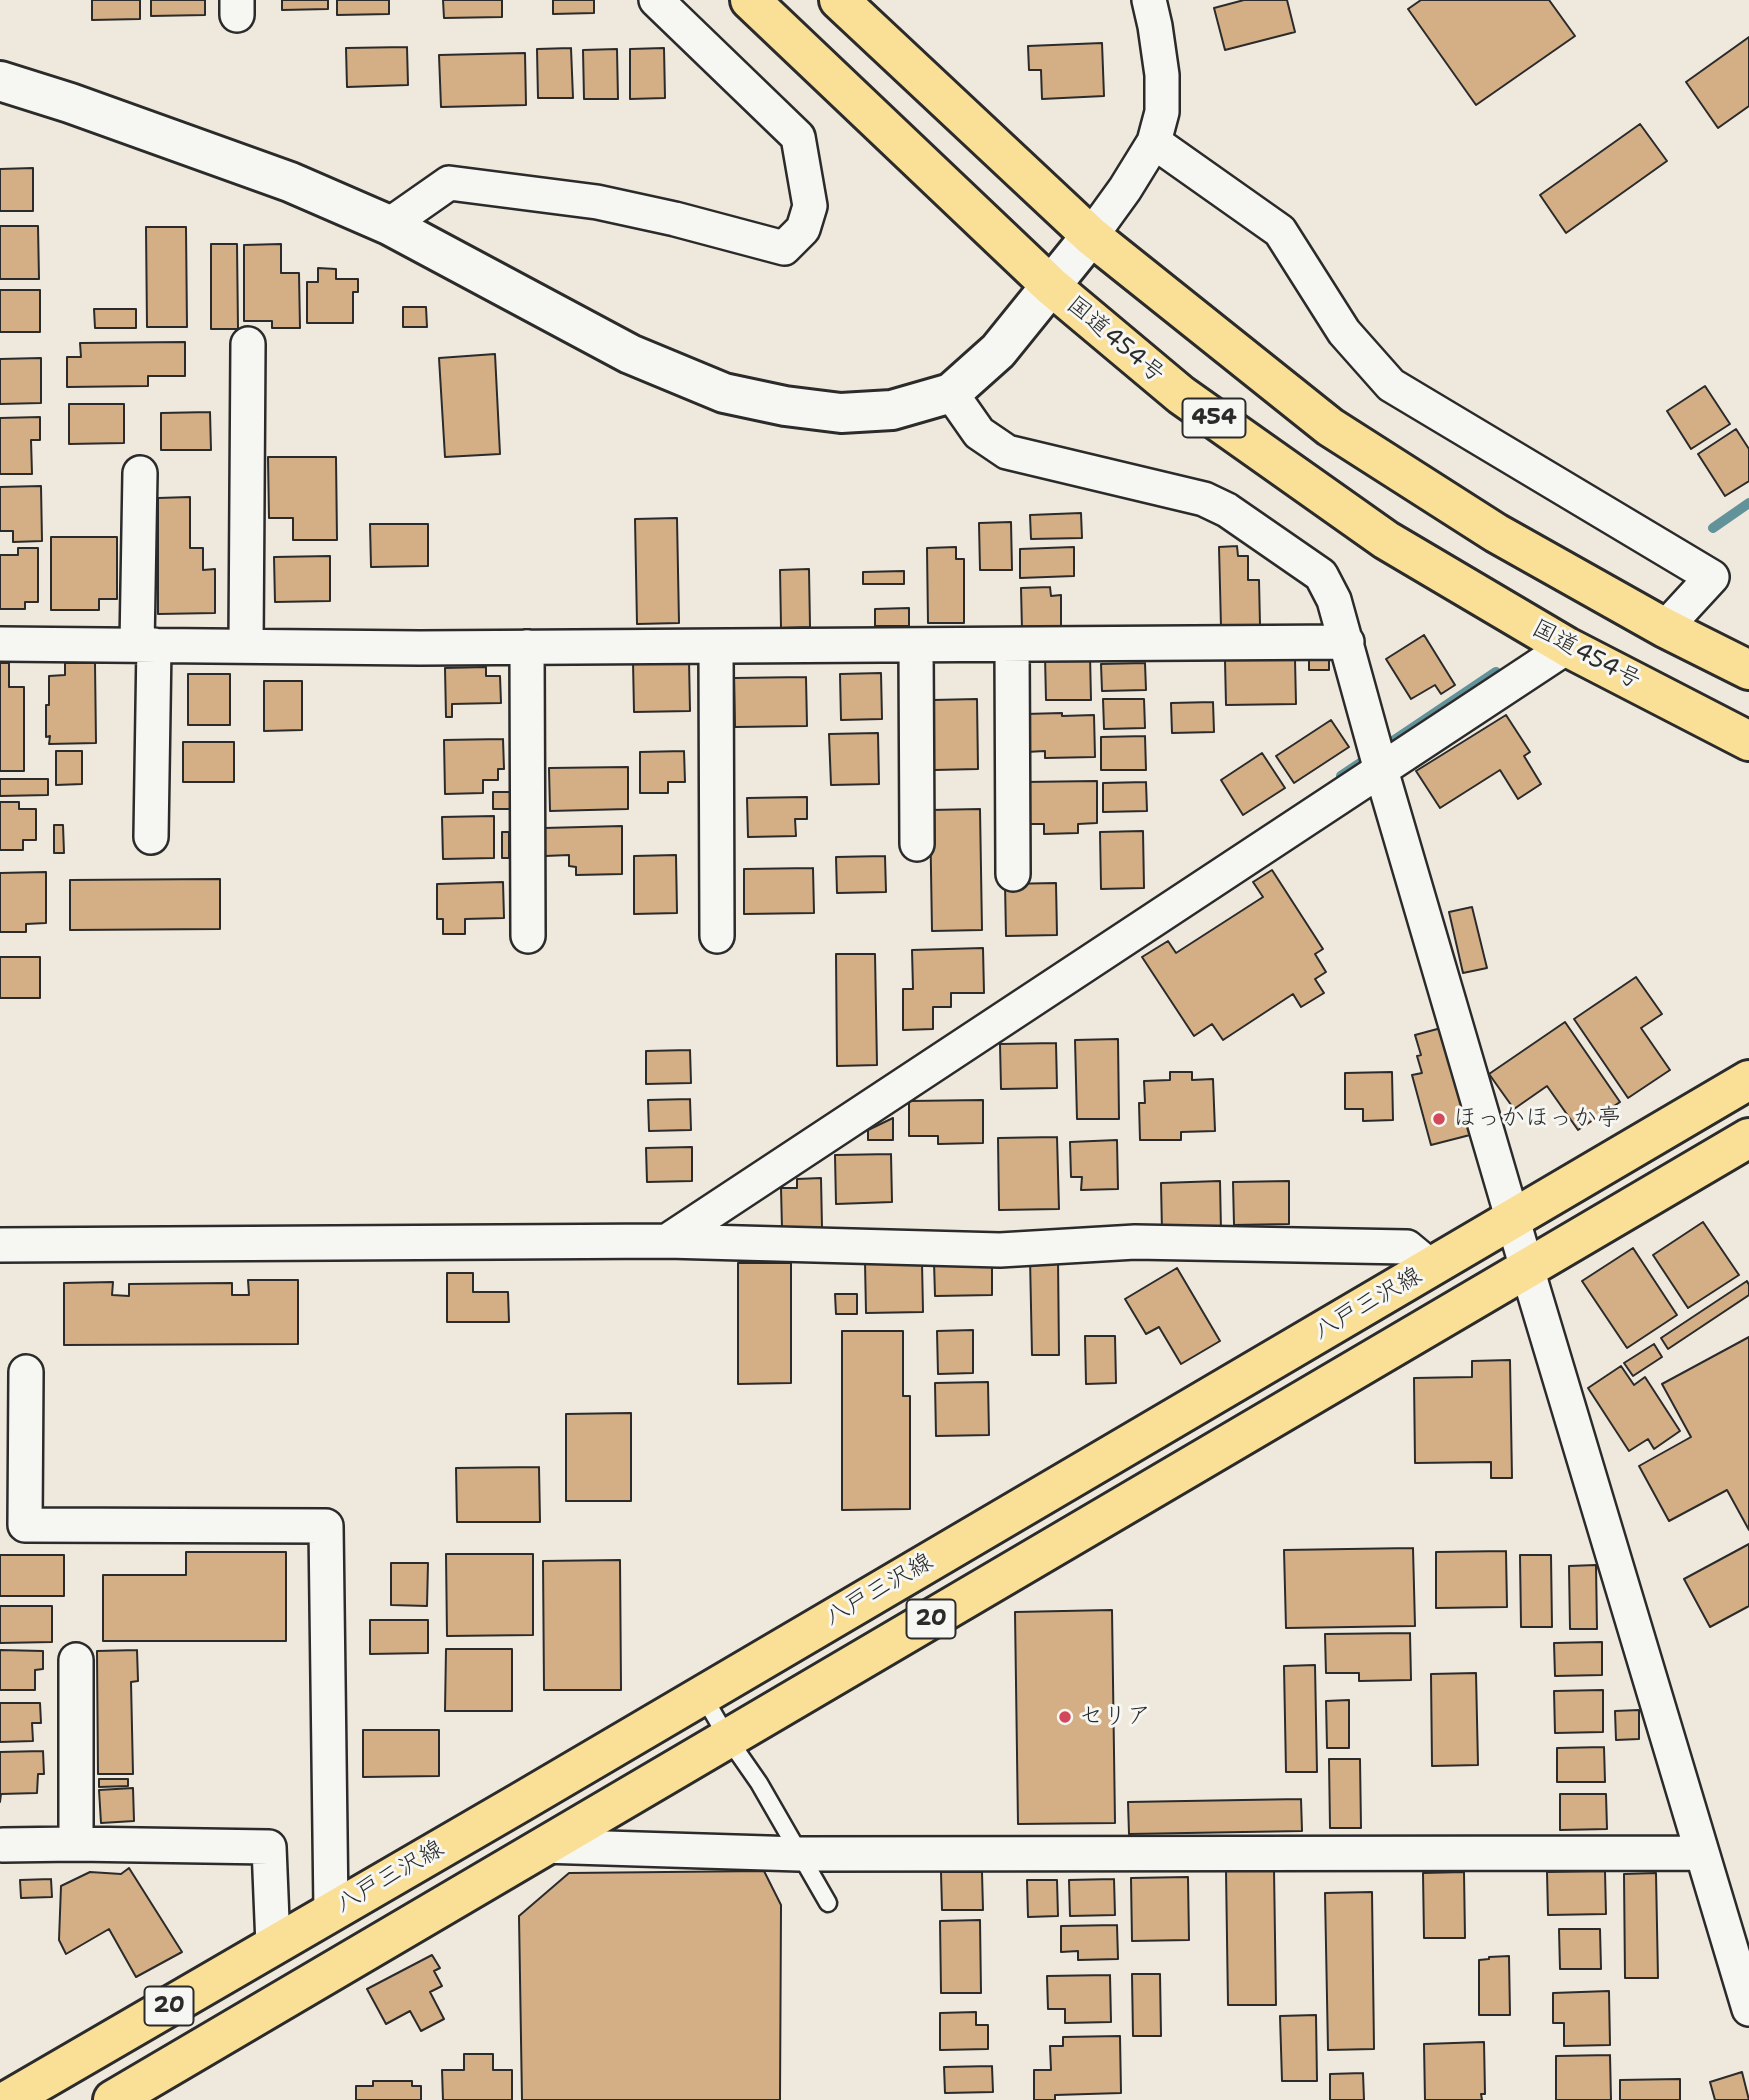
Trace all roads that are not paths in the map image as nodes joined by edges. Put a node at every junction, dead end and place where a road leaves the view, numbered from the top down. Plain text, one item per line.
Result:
1 (656, 0) edge
2 (750, 0) edge
3 (839, 0) edge
4 (1149, 0) edge
5 (0, 81) edge
6 (1154, 142) junction
7 (388, 225) junction
8 (1091, 236) junction
9 (1051, 286) junction
10 (248, 344) dead end
11 (951, 393) junction
12 (140, 473) dead end
13 (1665, 628) junction
14 (1347, 642) junction
15 (0, 644) edge
16 (145, 645) junction
17 (1012, 645) junction
18 (246, 646) junction
19 (916, 646) junction
20 (716, 647) junction
21 (1567, 647) junction
22 (527, 648) junction
23 (1749, 670) edge
24 (1749, 740) edge
25 (1381, 770) junction
26 (151, 837) dead end
27 (917, 844) dead end
28 (1013, 874) dead end
29 (528, 936) dead end
30 (717, 936) dead end
31 (1749, 1080) edge
32 (1749, 1138) edge
33 (1513, 1219) junction
34 (667, 1241) junction
35 (0, 1245) edge
36 (1431, 1267) junction
37 (1528, 1269) junction
38 (26, 1372) dead end
39 (76, 1660) dead end
40 (702, 1693) junction
41 (727, 1737) junction
42 (76, 1844) junction
43 (3, 1845) dead end
44 (542, 1846) junction
45 (1702, 1853) junction
46 (799, 1854) junction
47 (828, 1903) dead end
48 (331, 1911) junction
49 (273, 1945) junction
50 (1748, 2003) edge
51 (8, 2100) edge
52 (113, 2100) edge

1 - 7 street
2 - 9 main road, 国道454号 / 454
3 - 8 main road, 454
4 - 6 street
5 - 7 street
6 - 8 street
6 - 13 street
7 - 11 street
8 - 9 street
8 - 13 main road, 454
9 - 11 street
9 - 21 main road, 国道454号 / 454
10 - 18 street
11 - 14 street
12 - 16 street
13 - 23 main road, 454
14 - 17 street
14 - 25 street
15 - 16 street
16 - 18 street
16 - 26 street
17 - 19 street
17 - 28 street
18 - 22 street
19 - 20 street
19 - 27 street
20 - 22 street
20 - 30 street
21 - 24 main road, 国道454号 / 454
21 - 25 street
22 - 29 street
25 - 33 street
25 - 34 street
31 - 33 main road, 八戸三沢線 / 20
32 - 37 main road, 八戸三沢線 / 20
33 - 36 main road, 八戸三沢線 / 20
33 - 37 street
34 - 35 street
34 - 36 street
36 - 40 main road, 八戸三沢線 / 20
37 - 41 main road, 八戸三沢線 / 20
37 - 45 street
38 - 48 street
39 - 42 street
40 - 41 lane
40 - 48 main road, 八戸三沢線 / 20
41 - 44 main road, 八戸三沢線 / 20
41 - 46 lane
42 - 43 street
42 - 49 street
44 - 46 street
44 - 52 main road, 八戸三沢線 / 20
45 - 46 street
45 - 50 street
46 - 47 lane
48 - 49 main road, 八戸三沢線 / 20
49 - 51 main road, 八戸三沢線 / 20

